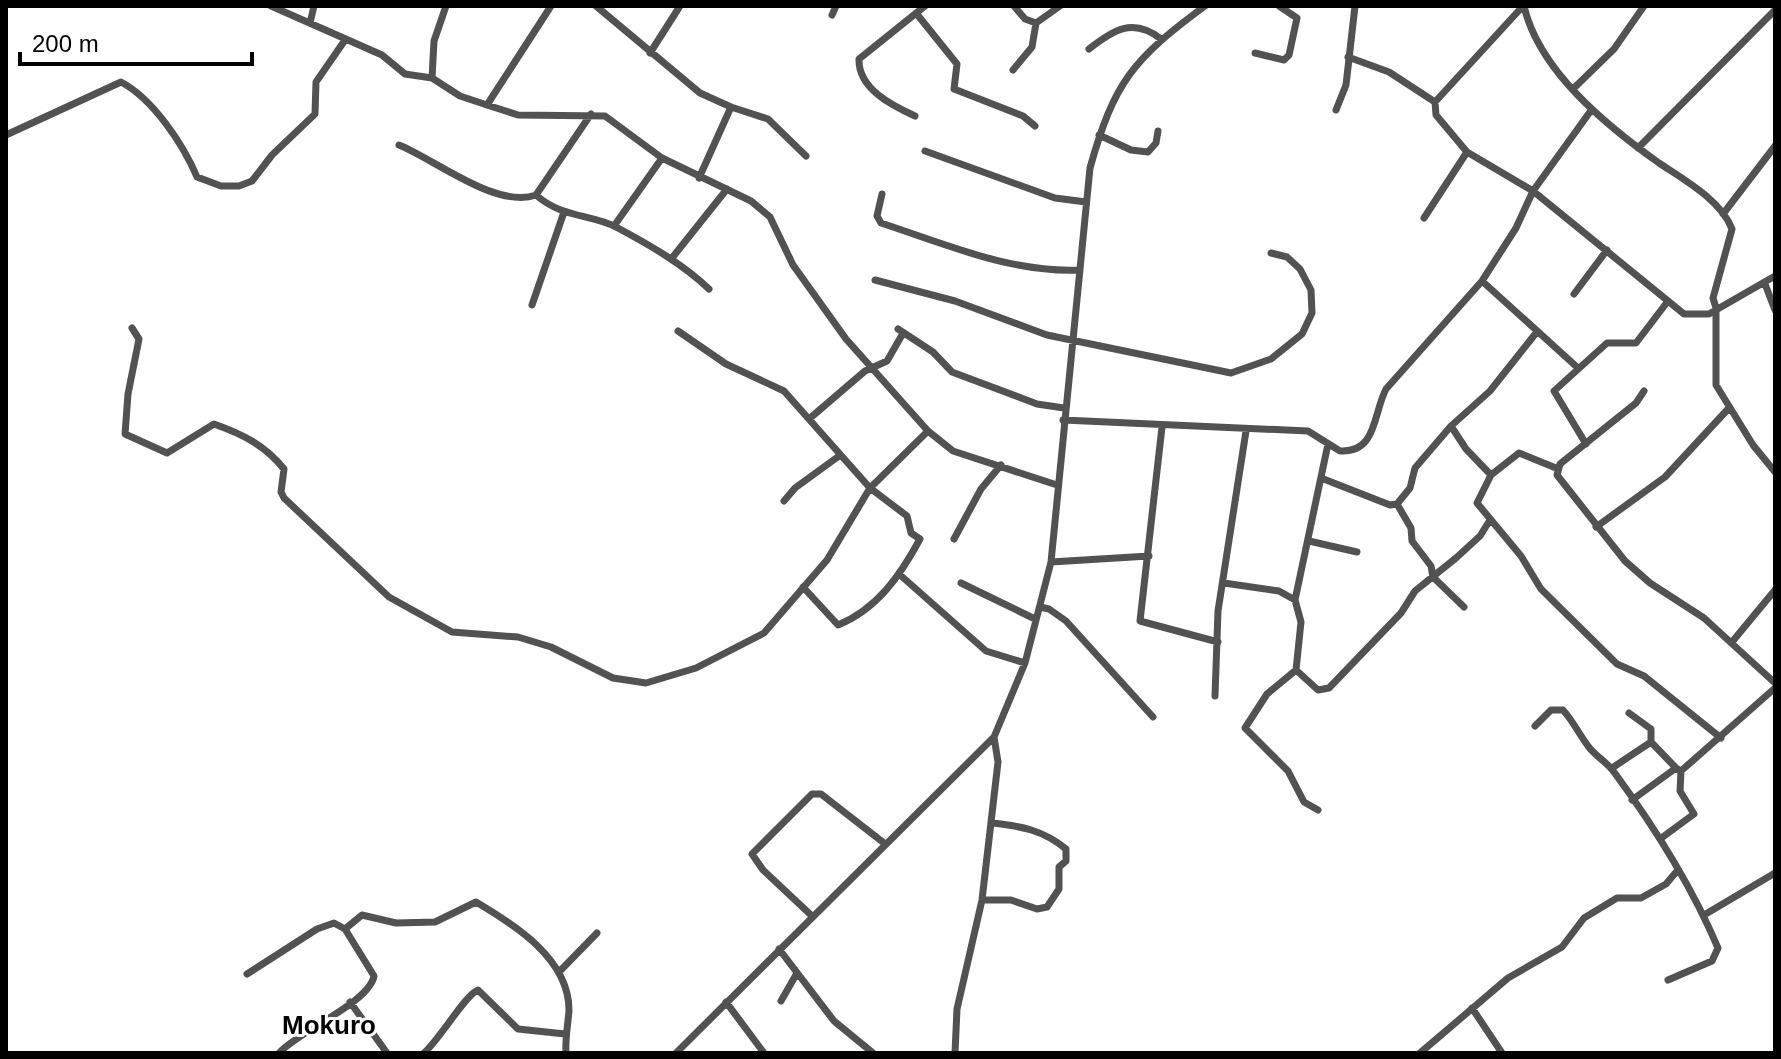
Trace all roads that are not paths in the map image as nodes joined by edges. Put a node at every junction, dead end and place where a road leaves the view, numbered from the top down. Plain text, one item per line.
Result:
1 (271, 6) edge
2 (314, 6) edge
3 (446, 6) edge
4 (551, 6) edge
5 (596, 6) edge
6 (680, 6) edge
7 (836, 6) edge
8 (925, 6) edge
9 (1014, 6) edge
10 (1060, 6) edge
11 (1205, 6) edge
12 (1279, 6) edge
13 (1355, 6) edge
14 (1524, 6) edge
15 (1644, 6) edge
16 (1775, 10) edge
17 (916, 13) junction
18 (832, 15) dead end
19 (310, 23) junction
20 (1036, 23) junction
21 (1161, 39) junction
22 (345, 40) junction
23 (1089, 49) dead end
24 (650, 53) junction
25 (1255, 53) dead end
26 (1348, 57) junction
27 (1013, 70) dead end
28 (432, 78) junction
29 (1574, 88) junction
30 (1435, 102) junction
31 (487, 105) junction
32 (731, 107) junction
33 (1592, 109) junction
34 (1336, 110) dead end
35 (591, 114) junction
36 (915, 116) dead end
37 (1035, 126) dead end
38 (1158, 131) dead end
39 (6, 135) edge
40 (1099, 135) junction
41 (399, 145) dead end
42 (1775, 146) edge
43 (1638, 148) junction
44 (925, 151) dead end
45 (1467, 152) junction
46 (806, 156) dead end
47 (662, 158) junction
48 (699, 178) junction
49 (727, 189) junction
50 (1533, 191) junction
51 (882, 194) dead end
52 (536, 195) junction
53 (1086, 202) junction
54 (564, 212) junction
55 (1723, 214) junction
56 (1424, 218) dead end
57 (614, 226) junction
58 (1607, 250) junction
59 (1271, 253) dead end
60 (672, 258) junction
61 (1079, 270) junction
62 (1775, 276) edge
63 (875, 280) dead end
64 (1482, 281) junction
65 (1765, 284) junction
66 (709, 289) dead end
67 (1574, 294) dead end
68 (1668, 301) junction
69 (532, 305) dead end
70 (1716, 308) junction
71 (1775, 310) edge
72 (132, 328) dead end
73 (678, 331) dead end
74 (1536, 333) junction
75 (1071, 338) junction
76 (874, 367) junction
77 (1578, 368) junction
78 (1644, 391) dead end
79 (1064, 408) junction
80 (1729, 408) junction
81 (809, 419) junction
82 (1063, 420) junction
83 (1451, 426) junction
84 (1162, 427) junction
85 (928, 431) junction
86 (1246, 431) junction
87 (1328, 444) junction
88 (1586, 444) junction
89 (839, 456) junction
90 (1001, 465) junction
91 (1556, 468) junction
92 (1775, 472) edge
93 (1491, 475) junction
94 (1321, 478) junction
95 (1057, 485) junction
96 (870, 488) junction
97 (784, 501) dead end
98 (1397, 504) junction
99 (1490, 520) junction
100 (1596, 527) junction
101 (954, 539) dead end
102 (1309, 541) junction
103 (1357, 552) dead end
104 (1149, 556) junction
105 (1051, 562) junction
106 (899, 574) junction
107 (1433, 577) junction
108 (961, 583) dead end
109 (1224, 583) junction
110 (803, 587) junction
111 (1775, 590) edge
112 (1295, 600) junction
113 (1040, 607) junction
114 (1464, 607) dead end
115 (1035, 619) junction
116 (1218, 642) junction
117 (1732, 642) junction
118 (1025, 663) junction
119 (1296, 670) junction
120 (1775, 685) edge
121 (1215, 696) dead end
122 (1629, 713) dead end
123 (1153, 717) dead end
124 (1535, 726) dead end
125 (994, 737) junction
126 (1721, 738) junction
127 (1651, 742) junction
128 (1612, 768) junction
129 (1678, 769) junction
130 (1632, 800) junction
131 (1318, 810) dead end
132 (992, 823) junction
133 (1660, 839) junction
134 (884, 843) junction
135 (1677, 871) junction
136 (1775, 873) edge
137 (982, 900) junction
138 (811, 915) junction
139 (1704, 915) junction
140 (345, 929) junction
141 (597, 933) dead end
142 (779, 949) junction
143 (559, 972) junction
144 (797, 973) junction
145 (247, 974) dead end
146 (1668, 980) dead end
147 (781, 1001) dead end
148 (350, 1002) junction
149 (726, 1002) junction
150 (1472, 1008) junction
151 (565, 1034) junction
152 (279, 1053) edge
153 (387, 1053) edge
154 (424, 1053) edge
155 (566, 1053) edge
156 (676, 1053) edge
157 (764, 1053) edge
158 (873, 1053) edge
159 (955, 1053) edge
160 (1420, 1053) edge
161 (1502, 1053) edge

1 - 19 street
2 - 19 street
3 - 28 street
4 - 31 street
5 - 24 street
6 - 24 street
7 - 18 street
8 - 17 street
9 - 20 street
10 - 20 street
11 - 21 street
12 - 25 street
13 - 26 street
14 - 29 street
14 - 30 street
15 - 29 street
16 - 43 street
17 - 36 street
17 - 37 street
19 - 22 street
20 - 27 street
21 - 23 street
21 - 40 street
22 - 28 street
22 - 39 street
24 - 32 street
26 - 30 street
26 - 34 street
28 - 31 street
29 - 33 street
30 - 45 street
31 - 35 street
32 - 46 street
32 - 48 street
33 - 43 street
33 - 50 street
35 - 47 street
35 - 52 street
38 - 40 street
40 - 53 street
41 - 52 street
42 - 55 street
43 - 55 street
44 - 53 street
45 - 50 street
45 - 56 street
47 - 48 street
47 - 57 street
48 - 49 street
49 - 60 street
49 - 76 street
50 - 58 street
50 - 64 street
51 - 61 street
52 - 54 street
53 - 61 street
54 - 57 street
54 - 69 street
55 - 70 street
57 - 60 street
58 - 67 street
58 - 68 street
59 - 75 street
60 - 66 street
61 - 75 street
62 - 65 street
63 - 75 street
64 - 74 street
64 - 87 street
65 - 70 street
65 - 71 street
68 - 70 street
68 - 77 street
70 - 80 street
72 - 110 street
73 - 81 street
74 - 77 street
74 - 83 street
75 - 79 street
76 - 79 street
76 - 81 street
76 - 85 street
77 - 88 street
78 - 88 street
79 - 82 street
80 - 92 street
80 - 100 street
81 - 89 street
82 - 84 street
82 - 95 street
83 - 93 street
83 - 98 street
84 - 86 street
84 - 104 street
85 - 90 street
85 - 96 street
86 - 87 street
86 - 109 street
87 - 94 street
88 - 91 street
89 - 96 street
89 - 97 street
90 - 95 street
90 - 101 street
91 - 93 street
91 - 100 street
93 - 99 street
94 - 98 street
94 - 102 street
95 - 105 street
96 - 106 street
96 - 110 street
98 - 107 street
99 - 107 street
99 - 126 street
100 - 117 street
102 - 103 street
102 - 112 street
104 - 105 street
104 - 116 street
105 - 113 street
106 - 110 street
106 - 118 street
107 - 114 street
107 - 119 street
108 - 115 street
109 - 112 street
109 - 116 street
111 - 117 street
112 - 119 street
113 - 115 street
113 - 123 street
115 - 118 street
116 - 121 street
117 - 120 street
118 - 125 street
119 - 131 street
120 - 126 street
122 - 127 street
124 - 128 street
125 - 132 street
125 - 134 street
126 - 129 street
127 - 128 street
127 - 129 street
128 - 130 street
129 - 130 street
129 - 133 street
130 - 133 street
132 - 137 street
132 - 137 street
133 - 135 street
134 - 138 street
134 - 138 street
135 - 139 street
135 - 150 street
136 - 139 street
137 - 159 street
138 - 142 street
139 - 146 street
140 - 143 street
140 - 145 street
140 - 148 street
141 - 143 street
142 - 144 street
142 - 149 street
143 - 151 street
144 - 147 street
144 - 158 street
148 - 152 street
148 - 153 street
149 - 156 street
149 - 157 street
150 - 160 street
150 - 161 street
151 - 154 street
151 - 155 street

